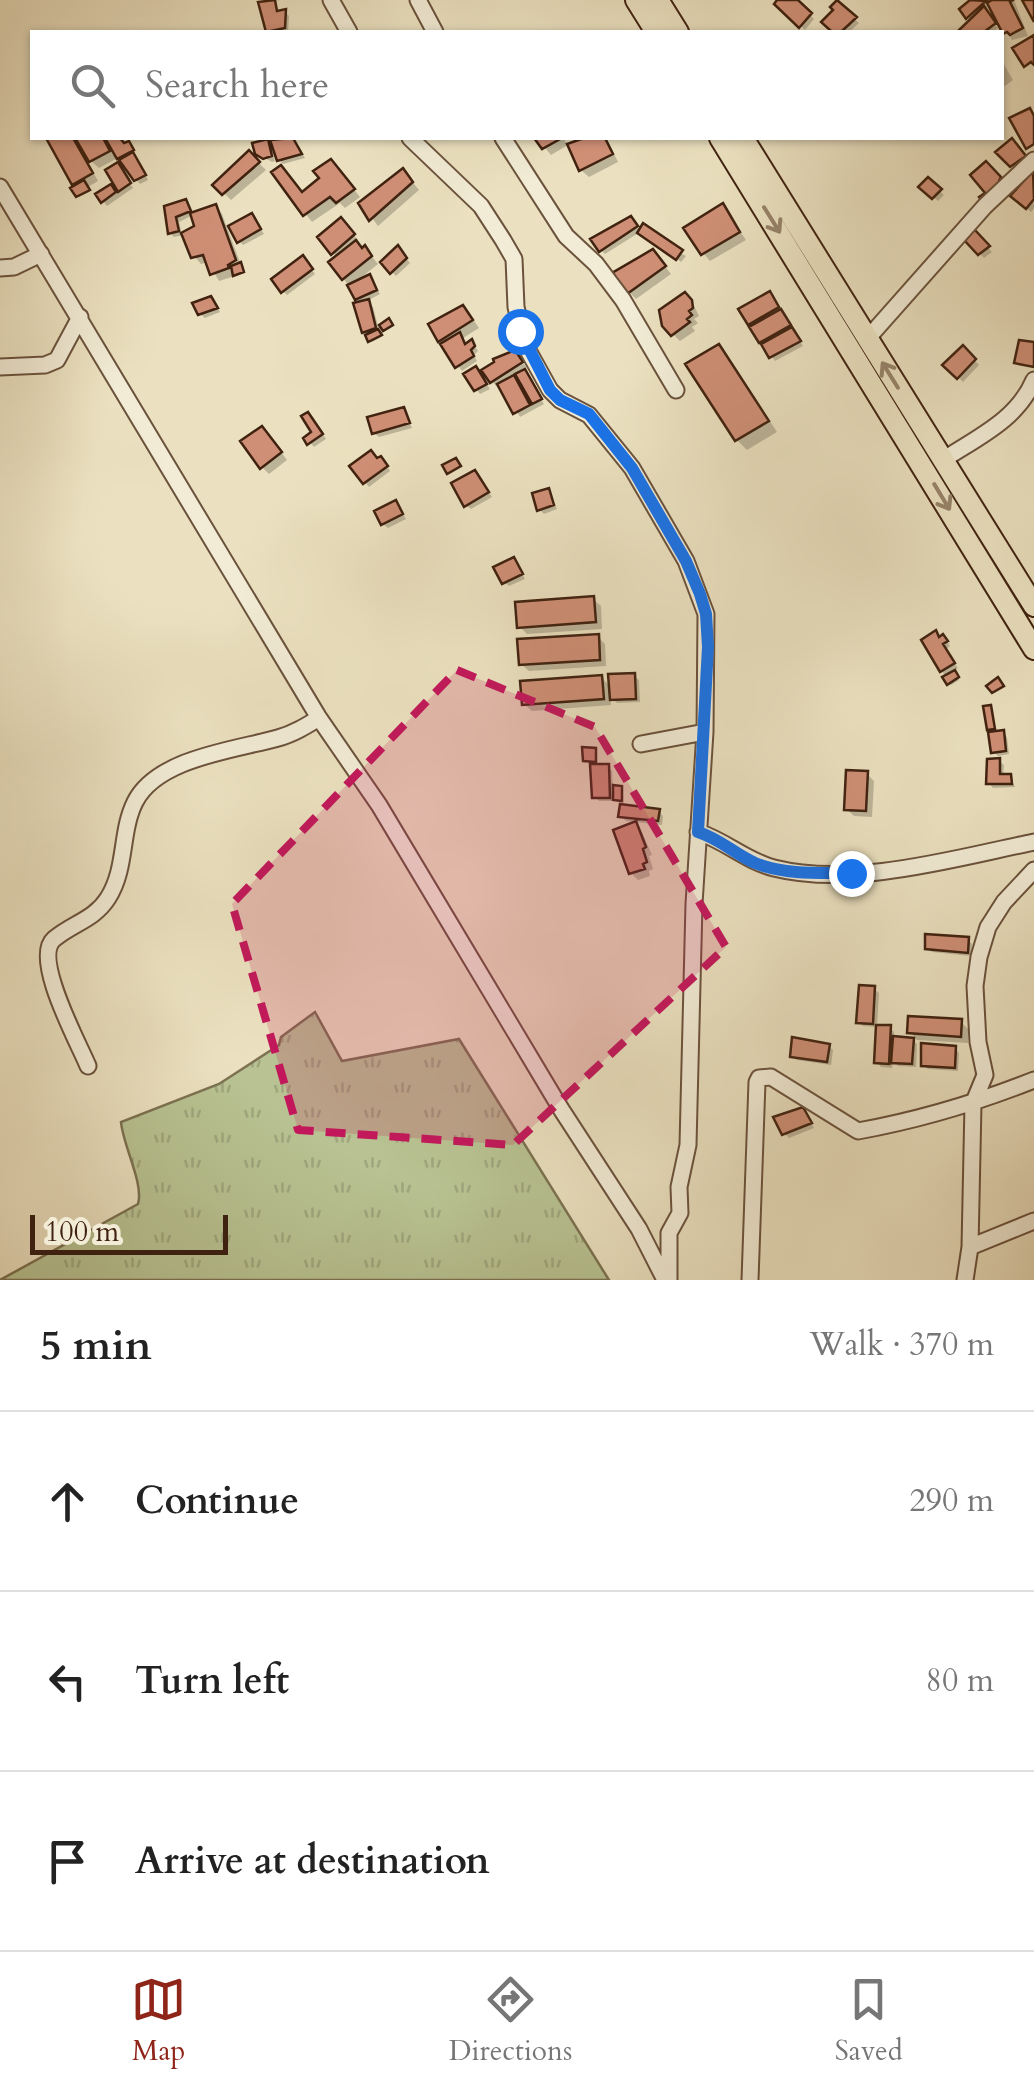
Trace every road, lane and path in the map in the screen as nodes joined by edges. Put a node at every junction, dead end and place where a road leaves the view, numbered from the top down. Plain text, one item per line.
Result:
1 (331, 0) edge
2 (418, 0) edge
3 (636, 0) edge
4 (658, 0) edge
5 (348, 30) edge
6 (434, 30) edge
7 (655, 30) edge
8 (677, 30) edge
9 (412, 140) edge
10 (505, 140) edge
11 (721, 140) edge
12 (744, 140) edge
13 (1034, 160) edge
14 (0, 188) edge
15 (41, 254) junction
16 (0, 268) edge
17 (80, 318) junction
18 (868, 338) junction
19 (0, 367) edge
20 (1034, 380) edge
21 (676, 390) dead end
22 (944, 460) junction
23 (1034, 606) edge
24 (1034, 649) edge
25 (319, 718) junction
26 (705, 732) junction
27 (642, 744) dead end
28 (698, 832) junction
29 (1034, 842) edge
30 (1034, 870) edge
31 (88, 1066) dead end
32 (1034, 1080) edge
33 (973, 1104) junction
34 (1034, 1221) edge
35 (970, 1247) junction
36 (969, 1278) edge
37 (667, 1280) edge
38 (750, 1280) edge

1 - 5 street
2 - 6 street
3 - 7 main road
4 - 8 main road
9 - 26 street
10 - 21 street
11 -> 24 main road
12 - 18 main road
13 - 18 street
14 - 15 street
15 - 16 street
15 - 17 street
17 - 19 street
17 - 25 street
22 -> 18 main road
20 - 22 street
22 - 23 main road
25 - 31 street
25 - 37 street
26 - 27 street
26 - 28 street
28 - 29 street
28 - 37 street
30 - 33 street
32 - 33 street
33 - 35 street
33 - 38 street
34 - 35 street
35 - 36 street

